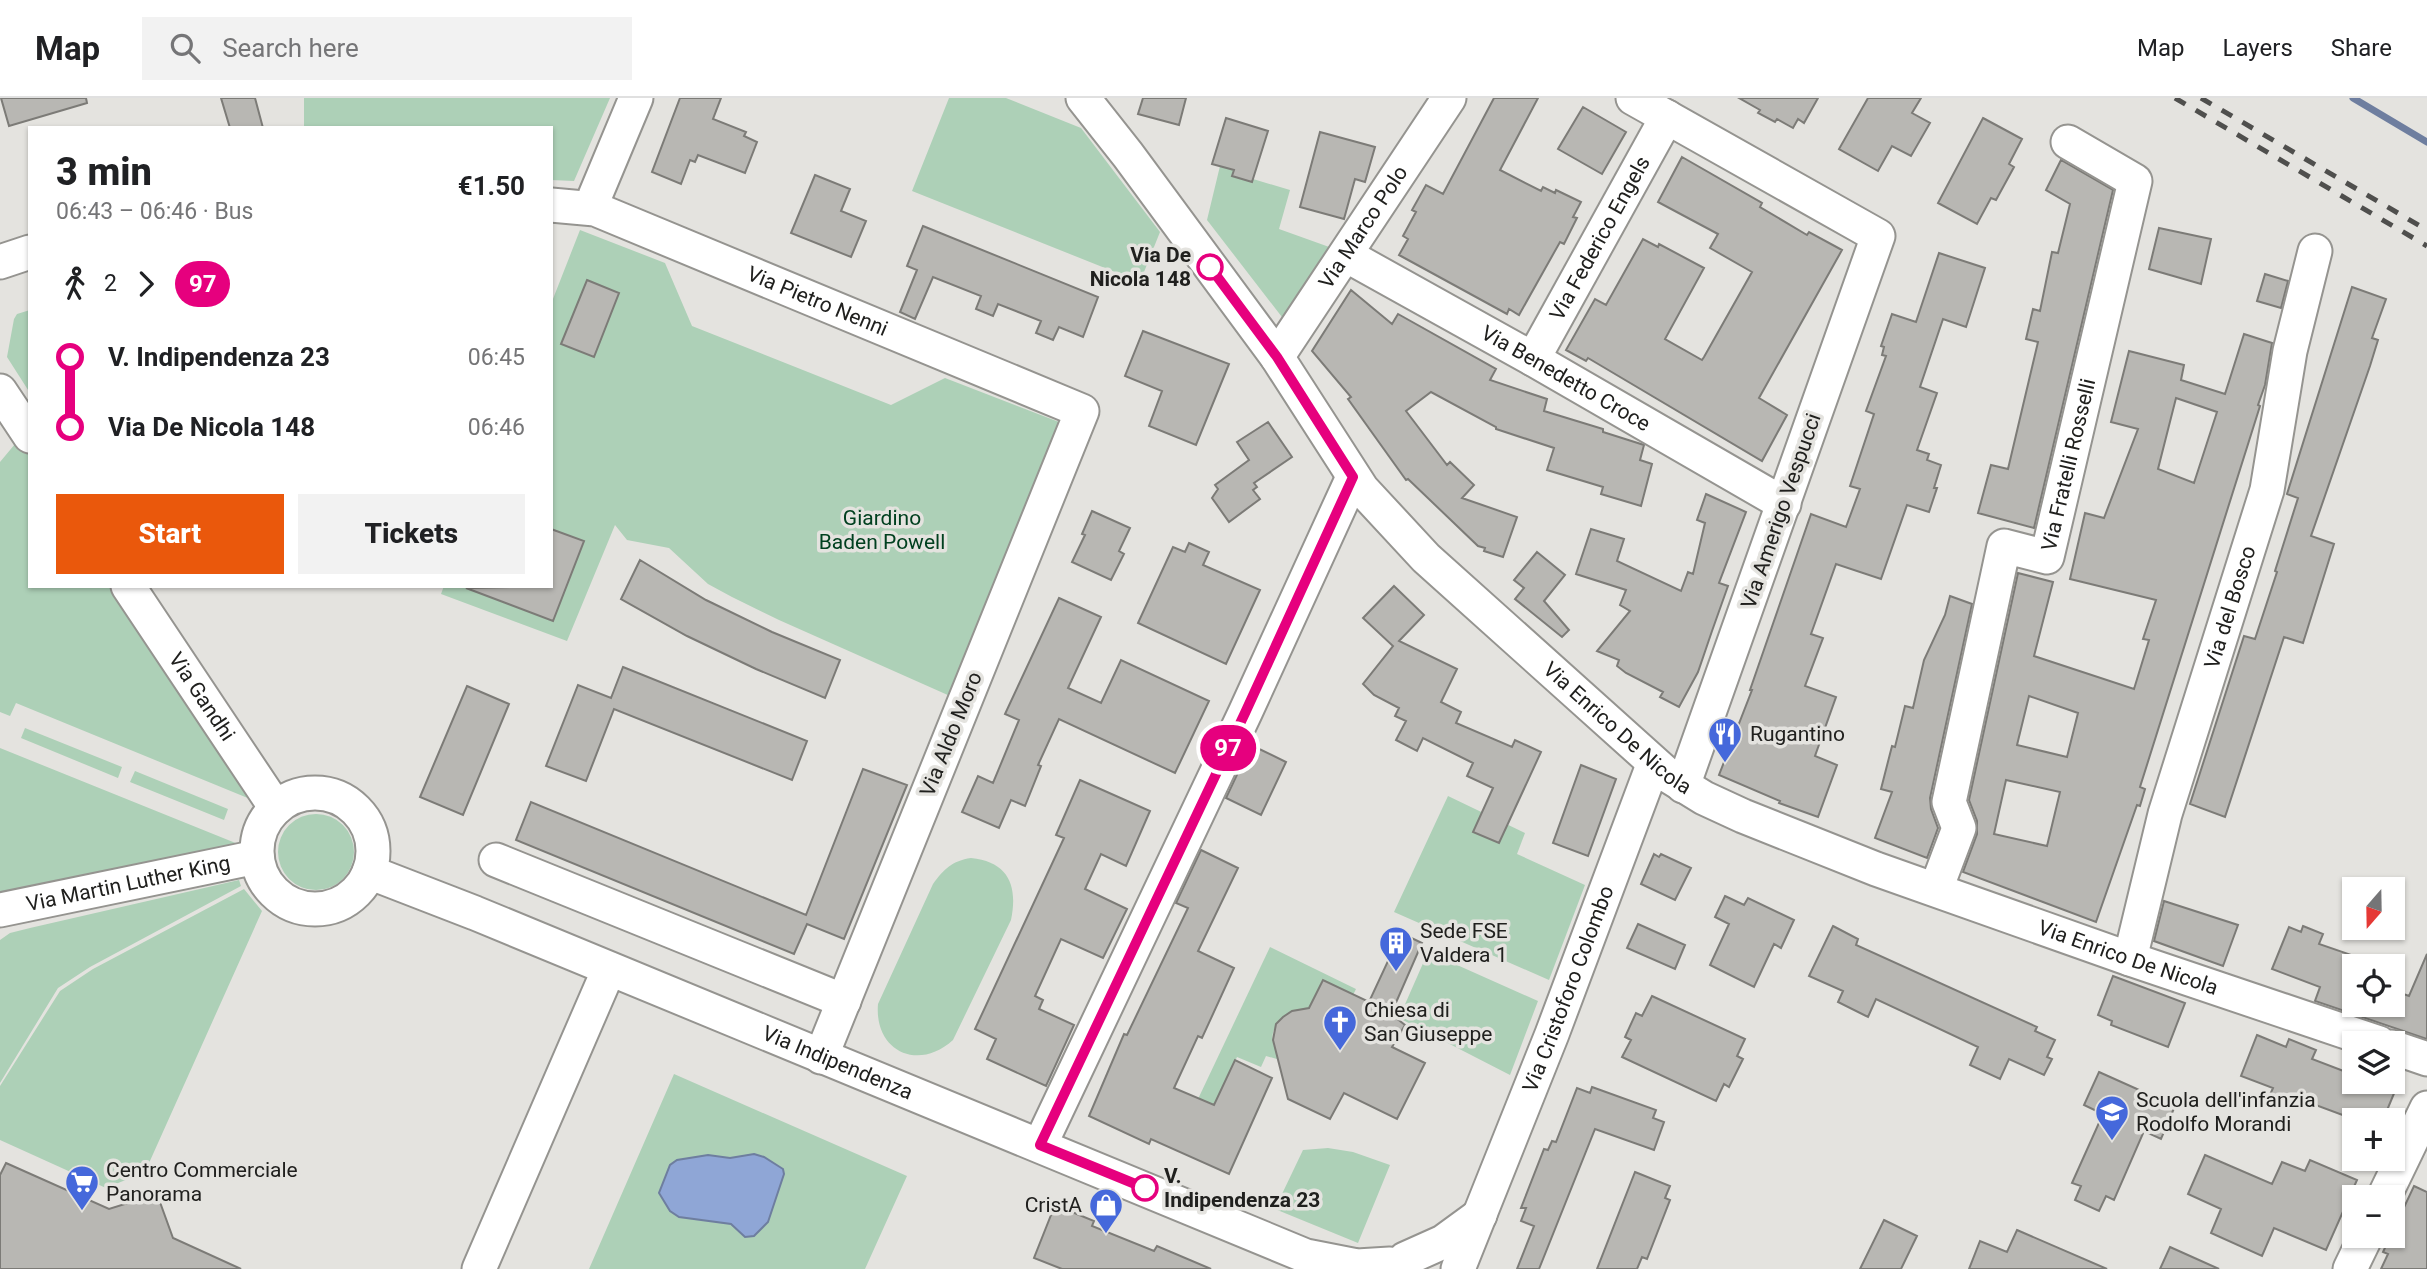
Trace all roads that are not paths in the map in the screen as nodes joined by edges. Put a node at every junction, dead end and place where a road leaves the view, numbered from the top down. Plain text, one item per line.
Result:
1 (636, 98) edge
2 (1083, 98) edge
3 (1449, 98) edge
4 (1633, 98) edge
5 (1667, 117) junction
6 (2068, 142) dead end
7 (553, 205) edge
8 (595, 209) junction
9 (2315, 251) dead end
10 (28, 253) edge
11 (1346, 255) junction
12 (0, 262) edge
13 (1277, 357) junction
14 (1533, 359) junction
15 (0, 391) edge
16 (1082, 411) joint
17 (28, 433) edge
18 (1353, 477) junction
19 (1784, 503) junction
20 (129, 588) edge
21 (1653, 765) junction
22 (1683, 786) junction
23 (276, 808) junction
24 (257, 857) junction
25 (496, 860) dead end
26 (369, 872) junction
27 (1936, 889) junction
28 (0, 910) edge
29 (2130, 959) junction
30 (610, 969) junction
31 (844, 1001) junction
32 (2343, 1031) edge
33 (2405, 1052) edge
34 (821, 1057) junction
35 (2427, 1059) edge
36 (2427, 1108) edge
37 (1040, 1145) junction
38 (2390, 1185) edge
39 (1482, 1213) junction
40 (2360, 1248) edge
41 (1314, 1261) edge
42 (1403, 1265) edge
43 (480, 1269) edge
44 (1458, 1269) edge
45 (2350, 1269) edge

1 - 8 street
2 - 13 street, Via Enrico De Nicola
3 - 11 street, Via Marco Polo
4 - 5 street
5 - 14 street, Via Federico Engels
5 - 19 street, Via Amerigo Vespucci
6 - 27 street, Via Fratelli Rosselli
7 - 8 street, Via Pietro Nenni
8 - 16 street, Via Pietro Nenni
9 - 29 street, Via del Bosco
10 - 12 street
11 - 13 street, Via Marco Polo
11 - 14 street, Via Benedetto Croce
13 - 18 street, Via Enrico De Nicola
14 - 19 street, Via Benedetto Croce
15 - 17 street
16 - 31 street, Via Aldo Moro
18 - 21 street, Via Enrico De Nicola
18 - 37 street
19 - 22 street, Via Amerigo Vespucci
20 - 23 street, Via Gandhi
21 - 22 street, Via Enrico De Nicola
21 - 39 street, Via Cristoforo Colombo
22 - 27 street, Via Enrico De Nicola
23 - 24 street
23 - 26 street
24 - 26 street
24 - 28 street, Via Martin Luther King
25 - 31 street
26 - 30 street, Via Indipendenza
27 - 29 street, Via Enrico De Nicola
29 - 32 street, Via Enrico De Nicola
30 - 34 street, Via Indipendenza
30 - 43 street
31 - 34 street, Via Aldo Moro
33 - 35 street
34 - 37 street, Via Indipendenza
36 - 38 street
37 - 41 street, Via Indipendenza
39 - 42 street
39 - 44 street, Via Cristoforo Colombo
40 - 45 street
41 - 42 street, Via Indipendenza

